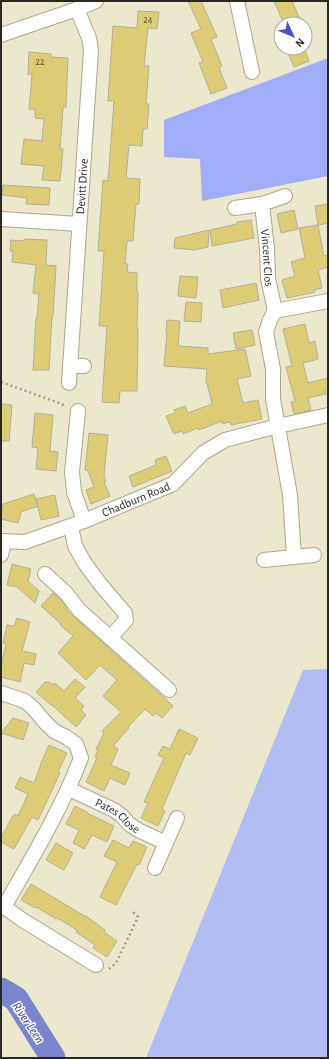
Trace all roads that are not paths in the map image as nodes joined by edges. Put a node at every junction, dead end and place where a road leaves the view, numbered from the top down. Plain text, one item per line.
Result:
1 (96, 1) edge
2 (237, 1) edge
3 (77, 9) junction
4 (1, 35) edge
5 (252, 72) dead end
6 (286, 196) dead end
7 (262, 204) junction
8 (235, 208) dead end
9 (1, 219) edge
10 (79, 224) junction
11 (328, 301) edge
12 (275, 311) junction
13 (70, 366) junction
14 (84, 366) dead end
15 (69, 383) dead end
16 (73, 412) road end
17 (328, 415) edge
18 (278, 426) junction
19 (84, 521) junction
20 (70, 526) junction
21 (2, 546) edge
22 (314, 555) dead end
23 (294, 557) junction
24 (264, 560) dead end
25 (45, 574) dead end
26 (110, 638) junction
27 (169, 690) dead end
28 (1, 693) edge
29 (69, 789) junction
30 (177, 818) dead end
31 (166, 843) junction
32 (155, 868) dead end
33 (3, 906) edge
34 (96, 965) road end

1 - 3 street
2 - 5 street
3 - 4 street
3 - 10 street, Devitt Drive
6 - 7 street
7 - 8 street
7 - 12 street, Vincent Clos
9 - 10 street
10 - 13 street, Devitt Drive
11 - 12 street
12 - 18 street
13 - 14 street
13 - 15 street, Devitt Drive
16 - 19 street
17 - 18 street, Chadburn Road
18 - 19 street, Chadburn Road
18 - 23 street
19 - 20 street, Chadburn Road
20 - 21 street, Chadburn Road
20 - 26 street
22 - 23 street
23 - 24 street
25 - 26 street
26 - 27 street
28 - 29 street
29 - 31 street, Pates Close
29 - 33 street
30 - 31 street
31 - 32 street
33 - 34 street

